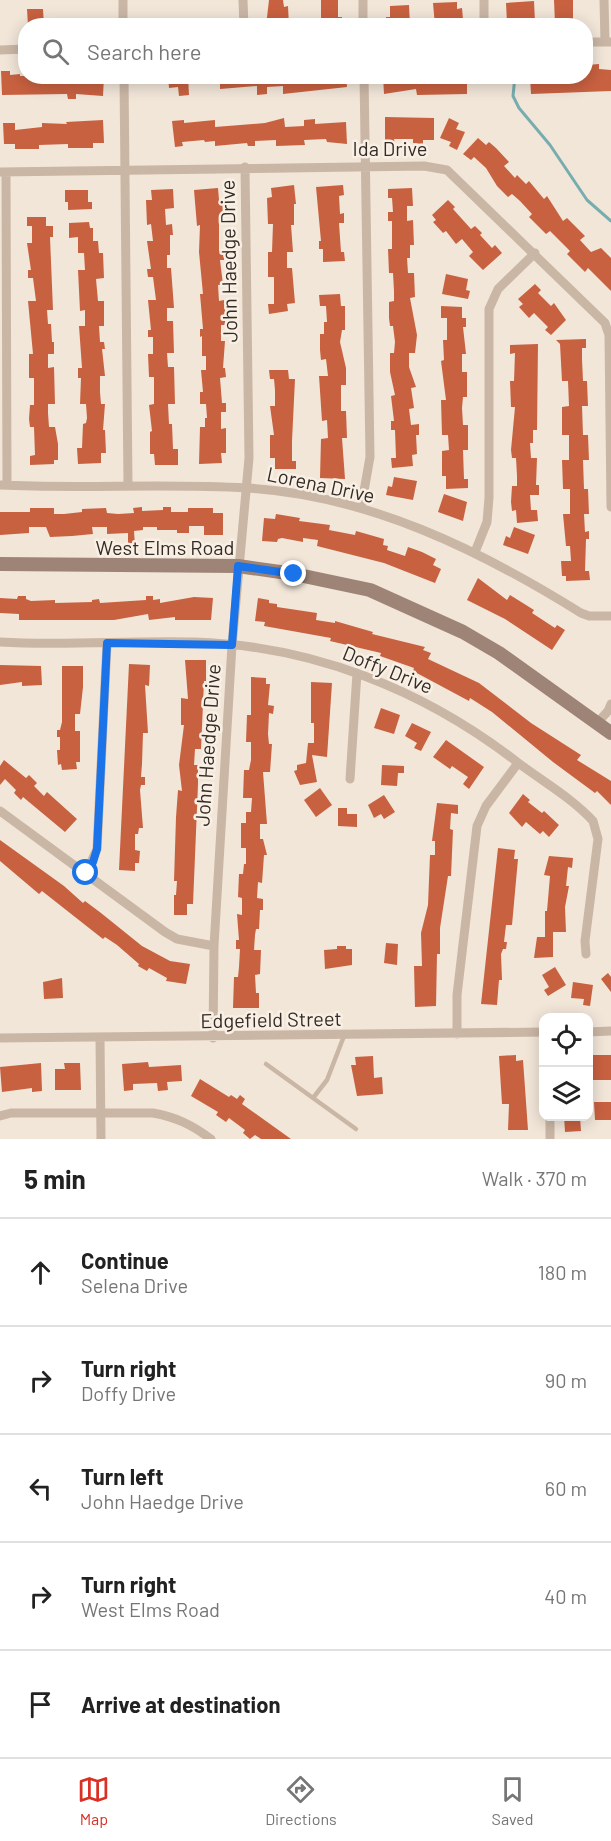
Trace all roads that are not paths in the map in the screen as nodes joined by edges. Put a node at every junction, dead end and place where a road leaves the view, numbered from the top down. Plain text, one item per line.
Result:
1 (123, 0) edge
2 (243, 0) edge
3 (363, 0) edge
4 (484, 0) edge
5 (604, 0) edge
6 (123, 18) edge
7 (244, 18) edge
8 (363, 18) edge
9 (484, 18) edge
10 (608, 42) edge
11 (0, 50) edge
12 (18, 50) edge
13 (124, 84) edge
14 (364, 84) edge
15 (365, 166) junction
16 (245, 167) junction
17 (125, 169) junction
18 (3, 172) edge
19 (535, 254) junction
20 (4, 485) edge
21 (128, 485) junction
22 (248, 488) junction
23 (611, 507) edge
24 (361, 508) junction
25 (475, 552) junction
26 (0, 564) edge
27 (238, 566) junction
28 (611, 616) edge
29 (0, 642) edge
30 (107, 643) junction
31 (232, 645) junction
32 (357, 673) junction
33 (611, 704) edge
34 (598, 722) junction
35 (611, 733) edge
36 (518, 763) junction
37 (350, 779) dead end
38 (0, 811) edge
39 (86, 873) junction
40 (214, 946) junction
41 (586, 954) dead end
42 (539, 1032) edge
43 (593, 1032) edge
44 (611, 1032) edge
45 (457, 1034) junction
46 (344, 1036) junction
47 (100, 1037) junction
48 (0, 1038) edge
49 (213, 1038) junction
50 (266, 1064) dead end
51 (313, 1098) junction
52 (101, 1113) junction
53 (0, 1116) edge
54 (550, 1121) edge
55 (356, 1129) dead end
56 (101, 1139) edge
57 (211, 1139) edge
58 (550, 1139) edge

1 - 6 street
2 - 7 street
3 - 8 street
4 - 9 street
5 - 10 street
11 - 12 street
13 - 17 street
14 - 15 street
15 - 16 street, Ida Drive
15 - 19 street, Ida Drive
15 - 24 street
16 - 17 street, Ida Drive
16 - 22 street, John Haedge Drive
17 - 18 street, Ida Drive
17 - 21 street
18 - 20 street
19 - 23 street, Ida Drive
19 - 25 street
20 - 21 street, Lorena Drive
21 - 22 street, Lorena Drive
22 - 24 street, Lorena Drive
22 - 27 street, John Haedge Drive
24 - 25 street, Lorena Drive
25 - 28 street, Lorena Drive
26 - 27 main road, West Elms Road
27 - 31 street, John Haedge Drive
27 - 34 main road, West Elms Road
29 - 30 street, Doffy Drive
30 - 31 street, Doffy Drive
30 - 39 street
31 - 32 street, Doffy Drive
31 - 40 street, John Haedge Drive
32 - 36 street, Doffy Drive
32 - 37 street
33 - 34 street
34 - 35 main road, West Elms Road
36 - 41 street, Doffy Drive
36 - 45 street
38 - 39 street
39 - 40 street
40 - 49 street, John Haedge Drive
42 - 45 street, Edgefield Street
43 - 44 street
45 - 46 street, Edgefield Street
46 - 49 street, Edgefield Street
46 - 51 lane
47 - 48 street, Edgefield Street
47 - 49 street, Edgefield Street
47 - 52 street
50 - 51 lane
51 - 55 lane
52 - 53 street
52 - 56 street
52 - 57 street
54 - 58 street

